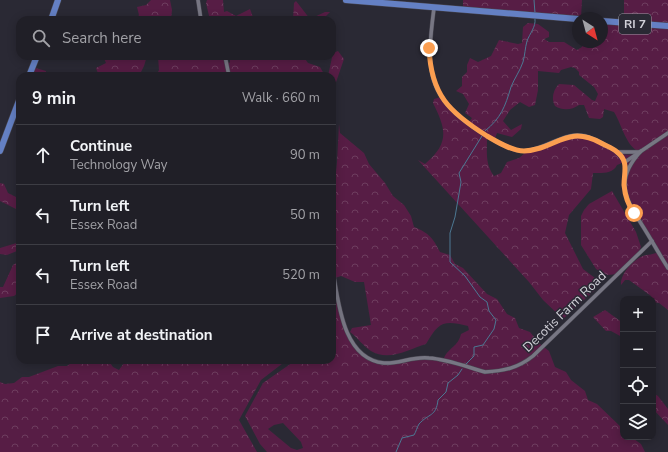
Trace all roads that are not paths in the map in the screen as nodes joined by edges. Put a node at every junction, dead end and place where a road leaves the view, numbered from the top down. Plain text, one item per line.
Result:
1 (58, 0) edge
2 (198, 0) edge
3 (346, 0) edge
4 (434, 8) junction
5 (52, 16) edge
6 (200, 16) edge
7 (572, 18) edge
8 (608, 21) edge
9 (668, 26) edge
10 (35, 60) edge
11 (226, 60) edge
12 (31, 72) edge
13 (228, 72) edge
14 (16, 109) edge
15 (668, 133) edge
16 (0, 151) edge
17 (617, 151) junction
18 (641, 151) junction
19 (625, 162) junction
20 (626, 171) junction
21 (652, 241) junction
22 (668, 268) edge
23 (336, 286) edge

1 - 5 main road
2 - 6 street
3 - 4 main road
4 - 7 main road
4 - 17 street
8 - 9 main road, RI 7
10 - 12 main road
11 - 13 street
14 - 16 main road
15 - 18 street
17 - 18 street
17 - 19 street
18 - 19 street
18 - 20 street
19 - 20 street
20 - 21 street
21 - 22 street
21 - 23 street, Decotis Farm Road

